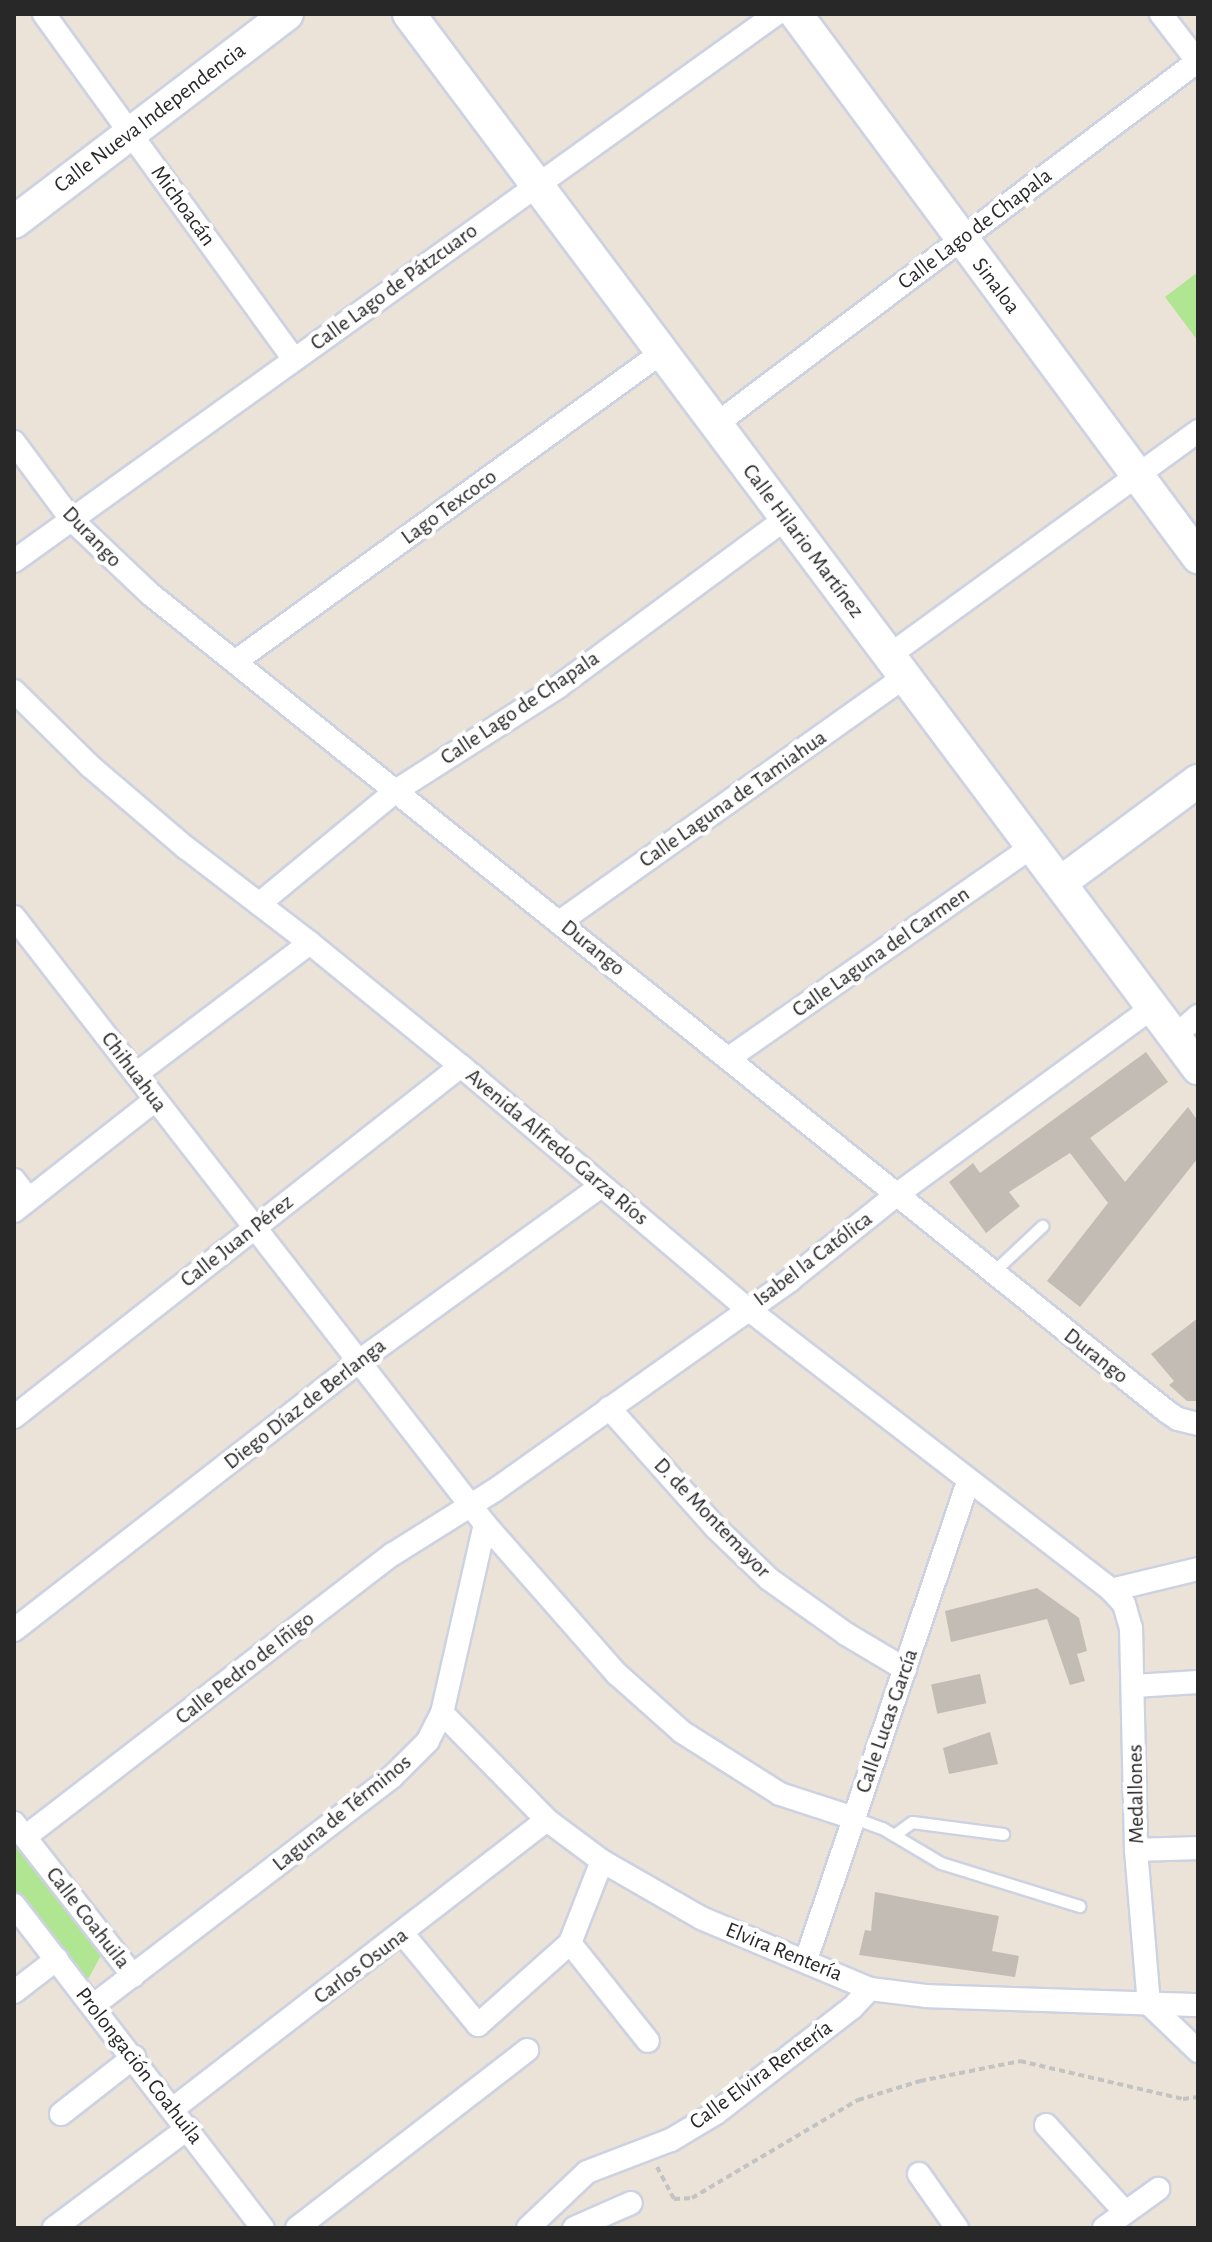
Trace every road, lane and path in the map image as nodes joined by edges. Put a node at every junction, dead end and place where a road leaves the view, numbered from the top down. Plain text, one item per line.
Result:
1 (44, 14) edge
2 (287, 14) edge
3 (409, 14) edge
4 (776, 14) edge
5 (796, 14) edge
6 (1161, 14) edge
7 (1198, 62) edge
8 (129, 131) junction
9 (536, 185) junction
10 (14, 222) edge
11 (961, 239) junction
12 (661, 353) junction
13 (294, 359) junction
14 (715, 425) junction
15 (1198, 431) edge
16 (14, 442) edge
17 (1137, 476) junction
18 (786, 518) junction
19 (71, 519) junction
20 (1198, 557) edge
21 (14, 561) edge
22 (236, 661) junction
23 (898, 666) junction
24 (14, 691) edge
25 (1198, 781) edge
26 (397, 790) junction
27 (1033, 846) junction
28 (1060, 883) junction
29 (259, 904) junction
30 (14, 917) edge
31 (561, 921) junction
32 (310, 943) junction
33 (1152, 1008) junction
34 (1198, 1016) edge
35 (1174, 1037) junction
36 (729, 1058) junction
37 (461, 1066) junction
38 (1198, 1068) edge
39 (136, 1074) junction
40 (155, 1100) junction
41 (14, 1180) edge
42 (601, 1186) junction
43 (895, 1196) junction
44 (21, 1205) edge
45 (1042, 1226) dead end
46 (254, 1227) junction
47 (992, 1273) junction
48 (748, 1309) junction
49 (358, 1362) junction
50 (609, 1408) junction
51 (14, 1417) edge
52 (1198, 1424) edge
53 (968, 1482) junction
54 (470, 1506) junction
55 (485, 1524) junction
56 (1198, 1569) edge
57 (1111, 1590) junction
58 (14, 1630) edge
59 (905, 1669) junction
60 (1198, 1682) edge
61 (1134, 1686) junction
62 (442, 1713) junction
63 (854, 1818) junction
64 (547, 1820) junction
65 (20, 1830) edge
66 (1003, 1834) dead end
67 (894, 1835) junction
68 (1198, 1848) edge
69 (1136, 1850) junction
70 (602, 1861) junction
71 (14, 1905) edge
72 (1079, 1906) dead end
73 (403, 1934) junction
74 (570, 1943) junction
75 (57, 1959) junction
76 (806, 1960) junction
77 (133, 1976) junction
78 (870, 1989) junction
79 (14, 1992) edge
80 (1149, 2004) junction
81 (94, 2005) junction
82 (1198, 2005) edge
83 (648, 2041) dead end
84 (527, 2050) dead end
85 (1198, 2051) edge
86 (134, 2057) junction
87 (1198, 2097) edge
88 (174, 2108) junction
89 (61, 2114) dead end
90 (1046, 2125) dead end
91 (188, 2128) junction
92 (650, 2147) junction
93 (919, 2174) dead end
94 (1158, 2189) dead end
95 (631, 2203) dead end
96 (1124, 2211) junction
97 (54, 2228) edge
98 (263, 2228) edge
99 (297, 2228) edge
100 (528, 2228) edge
101 (574, 2228) edge
102 (957, 2228) edge
103 (1104, 2228) edge

1 - 8 street, Michoacán
2 - 8 street, Calle Nueva Independencia
3 - 9 street, Calle Hilario Martínez
4 - 9 street, Calle Lago de Pátzcuaro
5 - 11 street, Sinaloa
6 - 7 street
7 - 11 street, Calle Lago de Chapala
8 - 10 street, Calle Nueva Independencia
8 - 13 street, Michoacán
9 - 12 street, Calle Hilario Martínez
9 - 13 street, Calle Lago de Pátzcuaro
11 - 14 street, Calle Lago de Chapala
11 - 17 street, Sinaloa
12 - 14 street, Calle Hilario Martínez
12 - 22 street, Lago Texcoco
13 - 19 street, Calle Lago de Pátzcuaro
14 - 18 street, Calle Hilario Martínez
15 - 17 street, Calle Laguna de Tamiahua
16 - 19 street, Durango
17 - 20 street, Sinaloa
17 - 23 street, Calle Laguna de Tamiahua
18 - 23 street, Calle Hilario Martínez
18 - 26 street, Calle Lago de Chapala
19 - 21 street, Calle Lago de Pátzcuaro
19 - 22 street, Durango
22 - 26 street, Durango
23 - 27 street, Calle Hilario Martínez
23 - 31 street, Calle Laguna de Tamiahua
24 - 29 street, Avenida Alfredo Garza Ríos
25 - 28 street
26 - 29 street, Calle Lago de Chapala
26 - 31 street, Durango
27 - 28 street, Calle Hilario Martínez
27 - 36 street, Calle Laguna del Carmen
28 - 33 street, Calle Hilario Martínez
29 - 32 street, Avenida Alfredo Garza Ríos
30 - 39 street, Chihuahua
31 - 36 street, Durango
32 - 37 street, Avenida Alfredo Garza Ríos
32 - 39 street
33 - 35 street, Calle Hilario Martínez
33 - 43 street, Isabel la Católica
34 - 35 street
35 - 38 street, Calle Hilario Martínez
36 - 43 street, Durango
37 - 42 street, Avenida Alfredo Garza Ríos
37 - 46 street, Calle Juan Pérez
39 - 40 street, Chihuahua
40 - 44 street
40 - 46 street, Chihuahua
41 - 44 street
42 - 48 street, Avenida Alfredo Garza Ríos
42 - 49 street, Diego Díaz de Berlanga
43 - 47 street, Durango
43 - 48 street, Isabel la Católica
45 - 47 lane
46 - 49 street, Chihuahua
46 - 51 street, Calle Juan Pérez
47 - 52 street, Durango
48 - 50 street, Isabel la Católica
48 - 53 street, Avenida Alfredo Garza Ríos
49 - 54 street, Chihuahua
49 - 58 street, Diego Díaz de Berlanga
50 - 54 street, Isabel la Católica
50 - 59 street, D. de Montemayor
53 - 57 street, Avenida Alfredo Garza Ríos
53 - 59 street, Calle Lucas García
54 - 55 street
54 - 65 street, Calle Pedro de Iñigo
55 - 62 street, Laguna de Términos
55 - 63 street
56 - 57 street
57 - 61 street, Medallones
59 - 63 street, Calle Lucas García
60 - 61 street
61 - 69 street, Medallones
62 - 64 street, Elvira Rentería
62 - 77 street, Laguna de Términos
63 - 67 lane
63 - 76 street, Calle Lucas García
64 - 70 street, Elvira Rentería
64 - 73 street, Carlos Osuna
65 - 77 street, Calle Coahuila
66 - 67 lane
67 - 72 lane
68 - 69 street
69 - 80 street, Medallones
70 - 74 street
70 - 76 street, Elvira Rentería
71 - 75 street, Prolongación Coahuila
73 - 74 street
73 - 88 street, Carlos Osuna
74 - 83 street
75 - 79 street
75 - 81 street, Prolongación Coahuila
76 - 78 street, Elvira Rentería
77 - 81 street, Laguna de Términos
78 - 80 street, Elvira Rentería
78 - 92 street, Calle Elvira Rentería
80 - 82 street, Elvira Rentería
80 - 85 street
81 - 86 street, Prolongación Coahuila
84 - 99 street
86 - 88 street, Prolongación Coahuila
86 - 89 street
87 - 92 path
88 - 91 street, Prolongación Coahuila
90 - 96 street
91 - 97 street
91 - 98 street, Prolongación Coahuila
92 - 100 street, Calle Elvira Rentería
93 - 102 street
94 - 96 street
95 - 101 street
96 - 103 street

